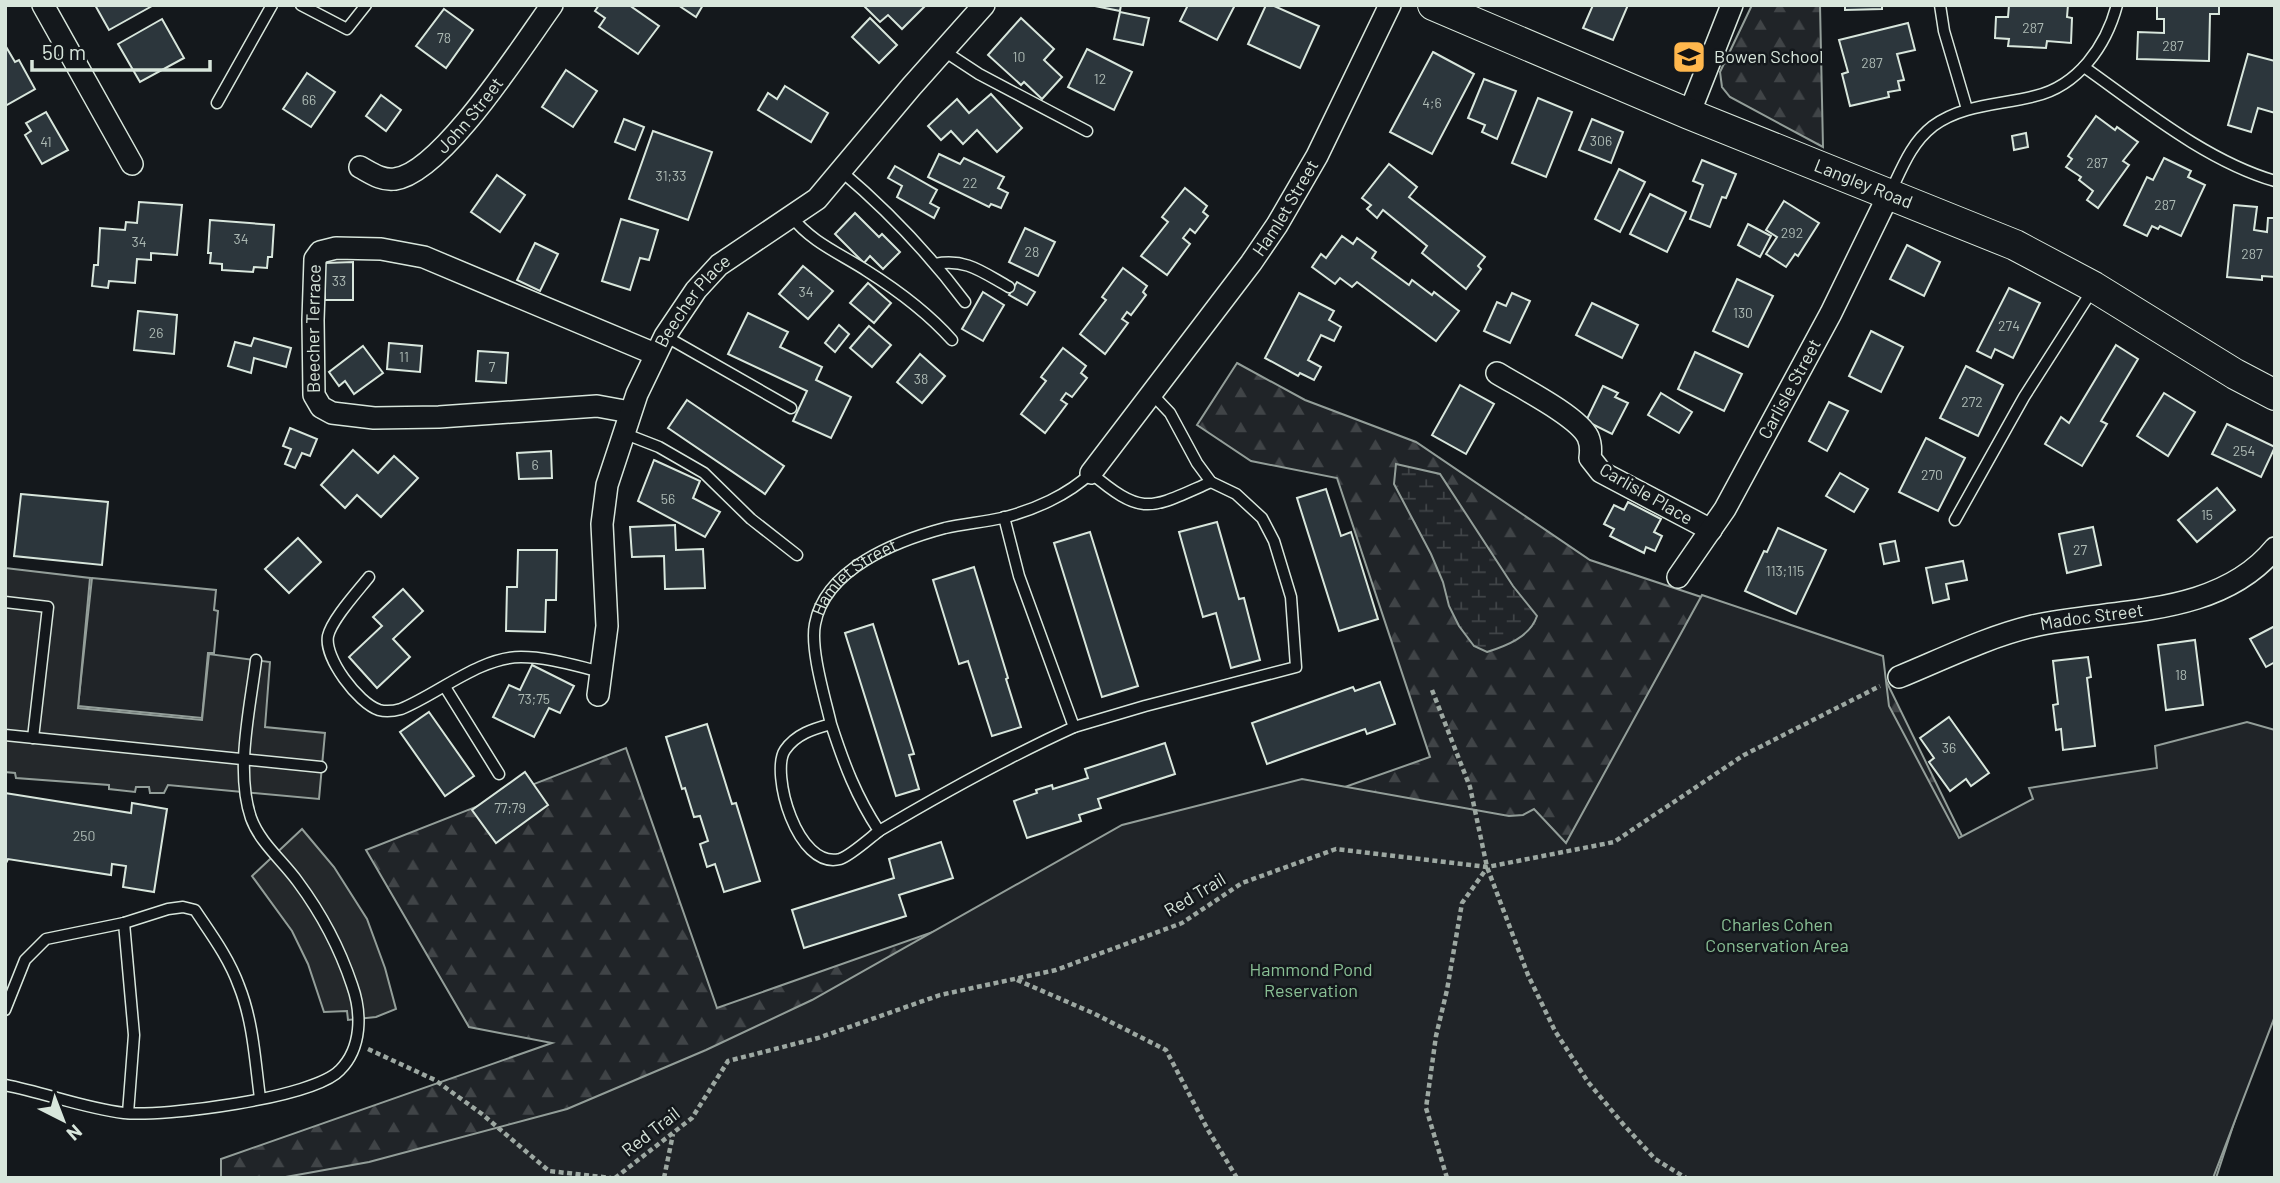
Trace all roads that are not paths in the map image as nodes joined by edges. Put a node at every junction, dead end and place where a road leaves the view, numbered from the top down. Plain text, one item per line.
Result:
1 (43, 5) edge
2 (272, 5) edge
3 (302, 5) edge
4 (366, 5) edge
5 (552, 5) edge
6 (984, 5) edge
7 (1390, 5) edge
8 (1433, 5) edge
9 (1732, 5) edge
10 (1940, 5) edge
11 (2117, 5) edge
12 (944, 51) junction
13 (2084, 67) junction
14 (217, 103) dead end
15 (1967, 109) junction
16 (1689, 114) junction
17 (1087, 131) dead end
18 (132, 164) dead end
19 (360, 167) dead end
20 (841, 171) junction
21 (2275, 181) edge
22 (1889, 194) junction
23 (792, 217) junction
24 (935, 264) junction
25 (1009, 287) dead end
26 (2094, 287) junction
27 (964, 302) dead end
28 (952, 340) dead end
29 (660, 345) junction
30 (1497, 373) dead end
31 (1152, 394) junction
32 (2275, 394) edge
33 (791, 408) dead end
34 (630, 412) junction
35 (623, 433) junction
36 (1091, 473) junction
37 (1211, 482) junction
38 (1004, 517) junction
39 (1955, 520) dead end
40 (1710, 530) junction
41 (2275, 548) edge
42 (797, 555) dead end
43 (369, 577) dead end
44 (1678, 577) dead end
45 (5, 602) edge
46 (256, 660) dead end
47 (602, 672) junction
48 (1899, 677) road end
49 (445, 687) junction
50 (598, 695) dead end
51 (831, 724) junction
52 (1074, 727) junction
53 (5, 735) edge
54 (33, 738) junction
55 (244, 760) junction
56 (321, 767) dead end
57 (499, 774) dead end
58 (879, 831) junction
59 (124, 923) junction
60 (5, 1010) edge
61 (5, 1085) edge
62 (260, 1098) junction
63 (128, 1113) junction

1 - 18 street
2 - 14 lane
3 - 4 lane
5 - 19 street, John Street
6 - 12 street, Beecher Place
7 - 31 street, Hamlet Street
8 - 16 street, Langley Road
9 - 16 street
10 - 15 lane
11 - 13 lane
12 - 17 lane
12 - 20 street, Beecher Place
13 - 15 lane
13 - 21 lane
15 - 22 lane
16 - 22 street, Langley Road
20 - 23 street, Beecher Place
20 - 24 lane
22 - 26 street, Langley Road
22 - 40 street, Carlisle Street
23 - 28 lane
23 - 29 street, Beecher Place
24 - 25 lane
24 - 27 lane
26 - 32 street, Langley Road
26 - 39 lane
29 - 33 lane
29 - 34 street, Beecher Place
29 - 34 street, Beecher Terrace
30 - 40 street, Carlisle Place
31 - 36 street, Hamlet Street
31 - 37 lane
34 - 35 street, Beecher Place
35 - 42 lane
35 - 47 street, Beecher Place
36 - 37 lane
36 - 38 lane, Hamlet Street
37 - 52 lane
38 - 51 lane, Hamlet Street
38 - 52 lane
40 - 44 street, Carlisle Street
41 - 48 street, Madoc Street
43 - 49 lane
45 - 54 lane
46 - 55 lane
47 - 49 lane
47 - 50 street, Beecher Place
49 - 57 lane
51 - 58 lane, Hamlet Street
51 - 58 lane
52 - 58 lane
53 - 54 lane
54 - 55 lane
55 - 56 lane
55 - 62 lane
59 - 60 lane
59 - 62 lane
59 - 63 lane
61 - 63 lane
62 - 63 lane

